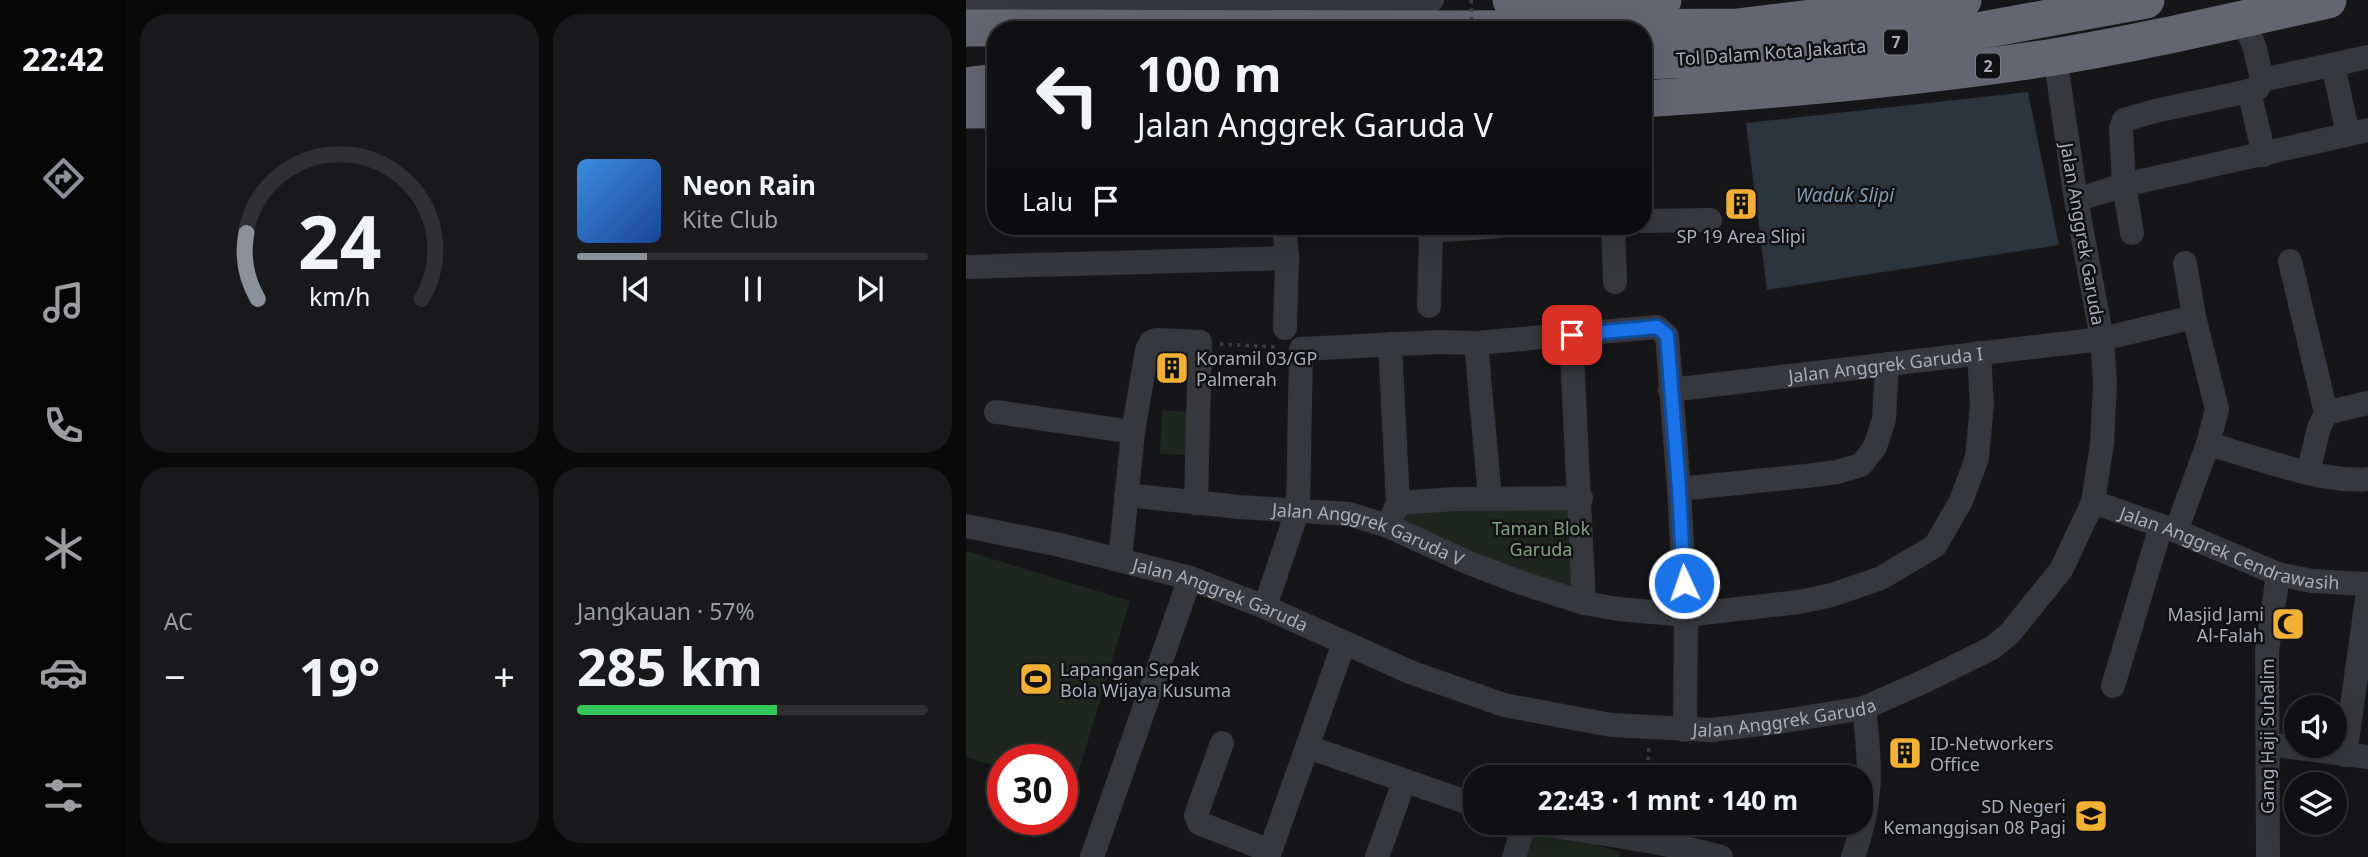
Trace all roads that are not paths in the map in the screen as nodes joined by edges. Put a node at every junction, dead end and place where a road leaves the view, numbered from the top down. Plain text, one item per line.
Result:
1 (1432, 0) edge
2 (1511, 0) edge
3 (1662, 0) edge
4 (1963, 0) edge
5 (2146, 0) edge
6 (2279, 0) edge
7 (2328, 0) edge
8 (966, 2) edge
9 (2243, 19) junction
10 (1652, 28) edge
11 (966, 29) edge
12 (987, 29) edge
13 (2055, 56) junction
14 (2368, 57) edge
15 (1652, 61) edge
16 (966, 65) edge
17 (987, 65) edge
18 (2333, 65) junction
19 (987, 83) edge
20 (2256, 85) junction
21 (966, 86) edge
22 (1652, 87) edge
23 (1652, 98) edge
24 (987, 99) edge
25 (966, 100) edge
26 (966, 110) edge
27 (987, 110) edge
28 (2358, 132) edge
29 (2264, 155) junction
30 (2124, 185) junction
31 (2076, 200) junction
32 (1710, 220) dead end
33 (1652, 221) edge
34 (2132, 233) dead end
35 (1285, 235) edge
36 (1431, 235) edge
37 (1613, 235) edge
38 (1287, 258) junction
39 (2290, 261) dead end
40 (2185, 263) dead end
41 (966, 267) edge
42 (1615, 282) dead end
43 (1429, 306) dead end
44 (2194, 317) junction
45 (1285, 328) dead end
46 (1572, 335) junction
47 (2102, 339) junction
48 (1476, 343) junction
49 (1390, 344) junction
50 (1979, 353) junction
51 (1887, 364) junction
52 (1670, 390) junction
53 (2368, 403) edge
54 (996, 412) dead end
55 (2326, 413) junction
56 (1133, 432) junction
57 (2208, 444) junction
58 (2308, 472) junction
59 (2368, 479) edge
60 (1679, 489) junction
61 (1126, 495) junction
62 (1490, 498) junction
63 (1581, 498) junction
64 (2093, 502) junction
65 (1196, 503) junction
66 (1398, 503) junction
67 (1298, 509) junction
68 (966, 526) edge
69 (1388, 526) junction
70 (2169, 528) junction
71 (1120, 560) junction
72 (2277, 573) junction
73 (1190, 578) junction
74 (2368, 584) edge
75 (2368, 592) edge
76 (1584, 603) junction
77 (1265, 607) junction
78 (1686, 615) junction
79 (1344, 643) junction
80 (2113, 686) dead end
81 (1864, 708) junction
82 (1685, 730) junction
83 (1222, 743) dead end
84 (2268, 744) junction
85 (1308, 747) junction
86 (2357, 756) edge
87 (1404, 782) junction
88 (1463, 801) edge
89 (1521, 835) edge
90 (1584, 835) edge
91 (1639, 848) edge
92 (1269, 854) edge
93 (1092, 857) edge
94 (1377, 857) edge
95 (1514, 857) edge
96 (1721, 857) edge
97 (1853, 857) edge
98 (2268, 857) edge

1 - 8 street
2 - 3 highway
4 - 10 highway, Tol Dalam Kota Jakarta / 7
5 - 15 highway, Tol Dalam Kota Jakarta / 7
6 - 22 street
7 - 9 highway, 2
9 - 13 highway, 2
9 - 20 street
11 - 12 highway, Tol Dalam Kota Jakarta / 7
13 - 23 highway, 2
13 - 31 street, Jalan Anggrek Garuda
14 - 18 street
16 - 17 highway
18 - 20 street
18 - 28 street
19 - 21 highway
20 - 29 street
20 - 30 street
24 - 25 street
26 - 27 highway
28 - 29 street
29 - 30 street
30 - 31 street
30 - 34 street
31 - 47 street, Jalan Anggrek Garuda
32 - 33 street
35 - 38 street
36 - 43 street
37 - 42 street
38 - 41 street
38 - 45 street
39 - 55 street
40 - 44 street
44 - 47 street, Jalan Anggrek Garuda I
44 - 57 street
46 - 48 street
46 - 52 street
46 - 63 street
47 - 50 street, Jalan Anggrek Garuda I
47 - 64 street, Jalan Anggrek Garuda
48 - 49 street
48 - 62 street
49 - 66 street
49 - 67 street
50 - 51 street, Jalan Anggrek Garuda I
50 - 78 street, Jalan Anggrek Garuda V
51 - 52 street, Jalan Anggrek Garuda I
51 - 60 street
52 - 60 street
53 - 55 street
54 - 56 street
55 - 58 street
56 - 61 street
56 - 65 street
57 - 58 street
57 - 70 street
58 - 59 street
60 - 78 street
61 - 65 street, Jalan Anggrek Garuda V
61 - 71 street
62 - 63 street
62 - 66 street
63 - 76 street
64 - 70 street, Jalan Anggrek Cendrawasih
64 - 81 street, Jalan Anggrek Garuda
65 - 67 street, Jalan Anggrek Garuda V
66 - 69 street
67 - 69 street, Jalan Anggrek Garuda V
67 - 77 street
68 - 71 street, Jalan Anggrek Garuda
69 - 76 street, Jalan Anggrek Garuda V
70 - 72 street, Jalan Anggrek Cendrawasih
70 - 80 street
71 - 73 street, Jalan Anggrek Garuda
72 - 74 street, Jalan Anggrek Cendrawasih
72 - 84 street, Gang Haji Suhalim
73 - 77 street, Jalan Anggrek Garuda
73 - 93 street
75 - 86 street
76 - 78 street, Jalan Anggrek Garuda V
77 - 79 street, Jalan Anggrek Garuda
78 - 82 street
79 - 82 street, Jalan Anggrek Garuda
79 - 85 street
81 - 82 street, Jalan Anggrek Garuda
81 - 97 street
83 - 92 street
84 - 86 street
84 - 98 street, Gang Haji Suhalim
85 - 87 street
85 - 92 street
87 - 88 street
87 - 94 street
89 - 95 street
90 - 91 street
91 - 96 street

